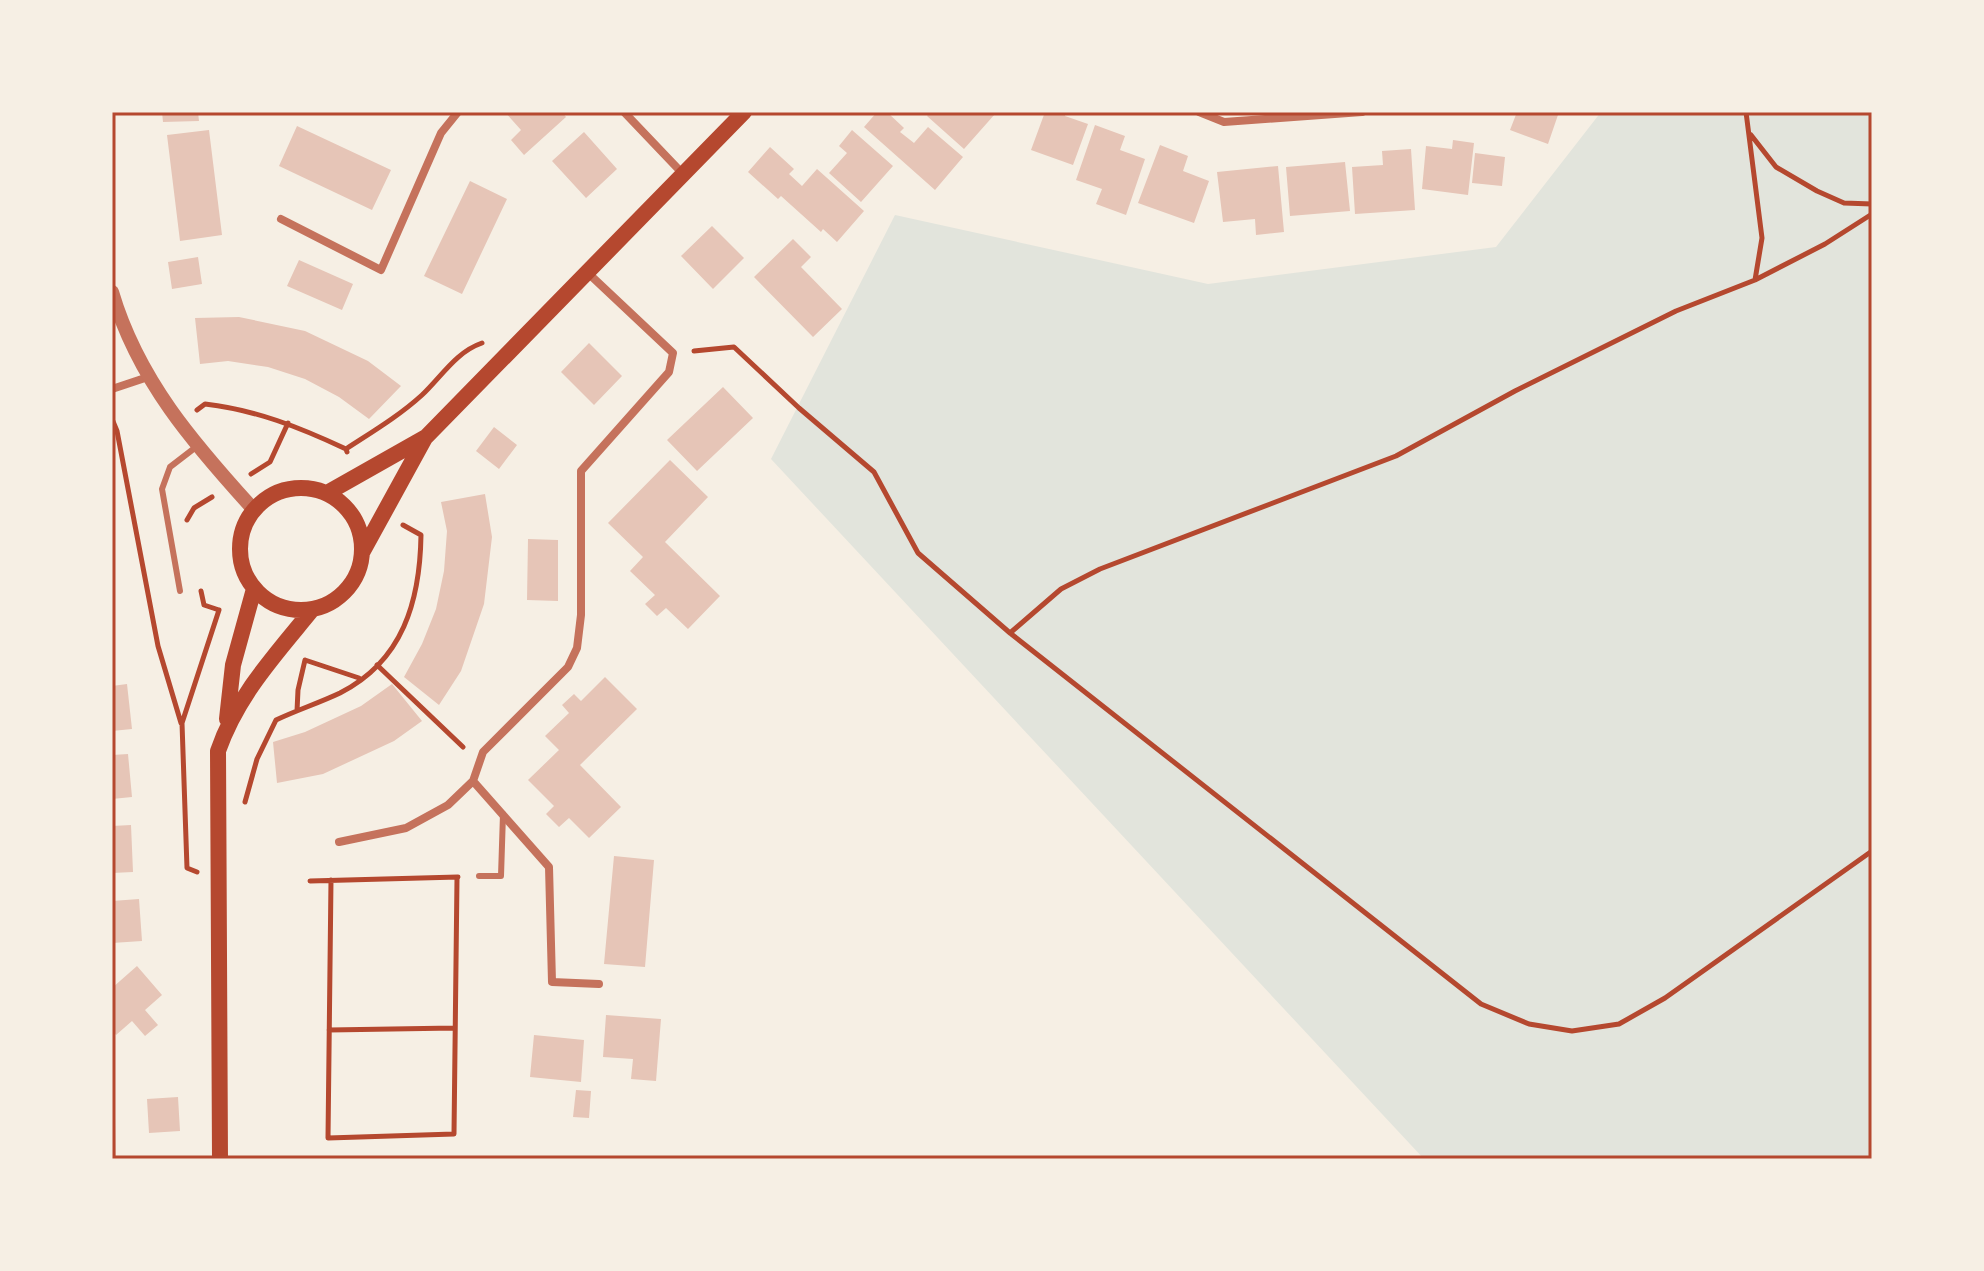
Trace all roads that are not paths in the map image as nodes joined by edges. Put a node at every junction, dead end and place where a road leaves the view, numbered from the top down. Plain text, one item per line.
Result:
1 (458, 112) edge
2 (624, 112) edge
3 (744, 112) edge
4 (1199, 112) edge
5 (1362, 112) edge
6 (685, 175) junction
7 (281, 219) dead end
8 (588, 273) junction
9 (112, 292) edge
10 (148, 377) junction
11 (112, 389) edge
12 (426, 437) junction
13 (196, 447) junction
14 (327, 493) junction
15 (254, 510) junction
16 (363, 551) junction
17 (254, 589) junction
18 (180, 591) dead end
19 (311, 611) junction
20 (227, 724) junction
21 (473, 781) junction
22 (503, 814) junction
23 (339, 842) dead end
24 (479, 876) road end
25 (599, 984) dead end
26 (220, 1159) edge

1 - 7 street
2 - 6 street
3 - 6 main road
4 - 5 street
6 - 8 main road
8 - 12 main road
8 - 21 street
9 - 10 street
10 - 11 street
10 - 13 street
12 - 14 main road
12 - 16 main road
13 - 15 street
13 - 18 lane
14 - 15 main road
14 - 16 main road
15 - 17 main road
16 - 19 main road
17 - 19 main road
17 - 20 main road
19 - 20 main road
20 - 26 main road
21 - 22 street
21 - 23 street
22 - 24 lane
22 - 25 street

